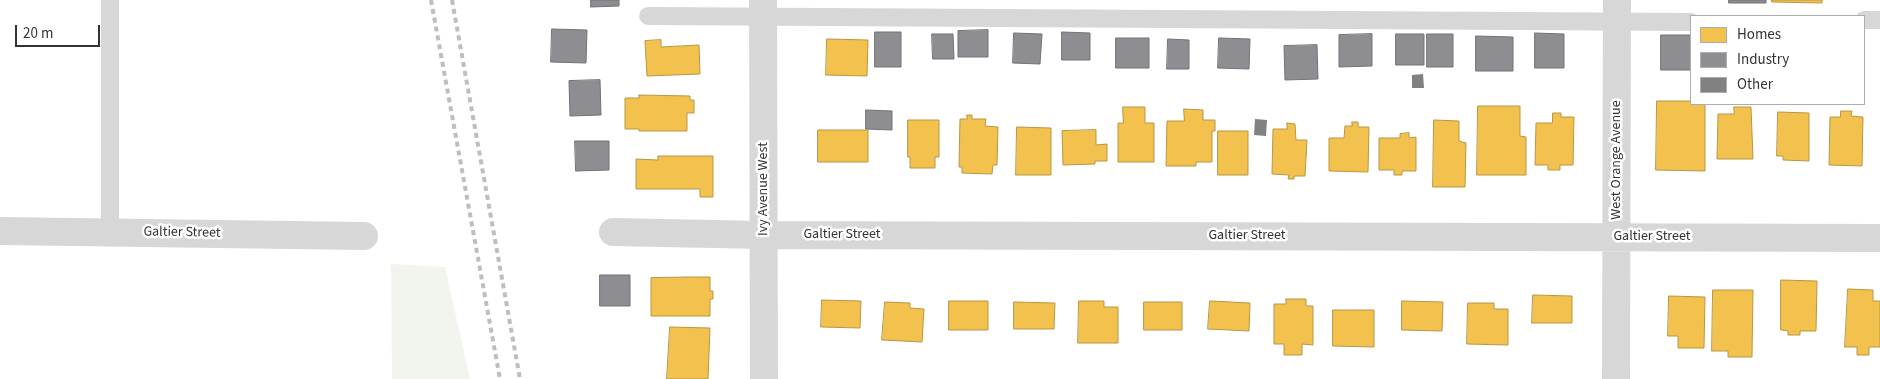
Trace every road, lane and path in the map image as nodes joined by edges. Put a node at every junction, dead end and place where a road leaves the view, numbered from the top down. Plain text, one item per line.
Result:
1 (110, 0) edge
2 (763, 8) edge
3 (1617, 12) edge
4 (648, 16) dead end
5 (1865, 20) edge
6 (1880, 20) edge
7 (1690, 22) edge
8 (0, 231) edge
9 (110, 232) junction
10 (613, 232) dead end
11 (764, 235) junction
12 (364, 236) dead end
13 (1616, 237) junction
14 (1880, 238) edge
15 (764, 379) edge
16 (1616, 379) edge

1 - 9 lane
2 - 3 lane
2 - 4 lane
2 - 11 street, Ivy Avenue West
3 - 7 lane
3 - 13 street, West Orange Avenue
5 - 6 lane
8 - 9 street, Galtier Street
9 - 12 street, Galtier Street
10 - 11 street, Galtier Street
11 - 13 street, Galtier Street
11 - 15 street, Ivy Avenue West
13 - 14 street, Galtier Street
13 - 16 street, West Orange Avenue

